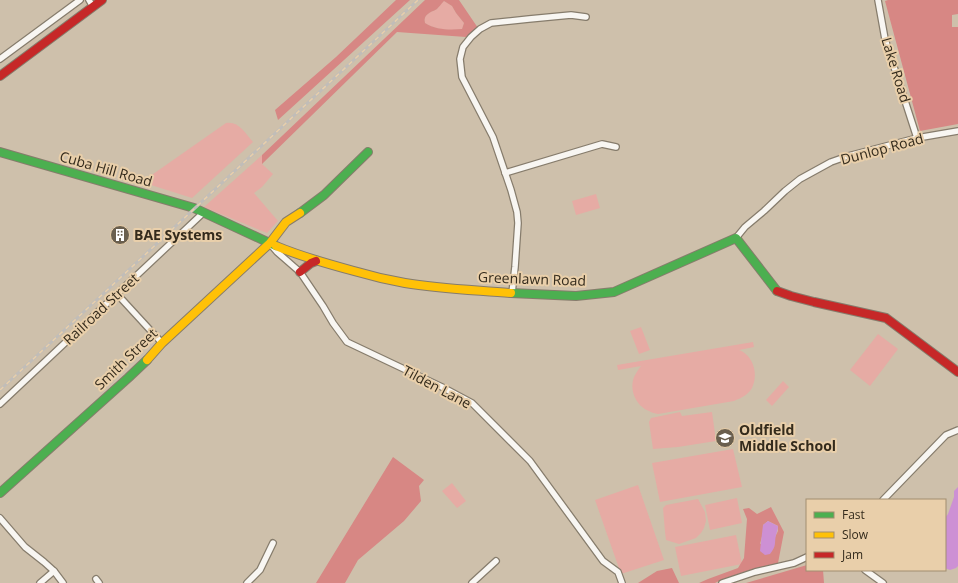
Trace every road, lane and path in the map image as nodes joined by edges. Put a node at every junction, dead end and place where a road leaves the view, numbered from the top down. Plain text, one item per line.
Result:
1 (80, 0) edge
2 (102, 0) edge
3 (878, 0) edge
4 (91, 3) edge
5 (586, 17) dead end
6 (0, 59) edge
7 (0, 76) edge
8 (958, 130) edge
9 (918, 138) junction
10 (616, 147) dead end
11 (0, 152) edge
12 (368, 152) dead end
13 (505, 173) junction
14 (203, 213) junction
15 (736, 238) junction
16 (270, 244) junction
17 (316, 261) junction
18 (300, 272) junction
19 (512, 293) junction
20 (117, 294) junction
21 (162, 343) junction
22 (958, 372) edge
23 (0, 404) edge
24 (958, 430) edge
25 (0, 493) edge
26 (884, 499) edge
27 (0, 518) edge
28 (273, 543) dead end
29 (806, 557) edge
30 (496, 561) dead end
31 (54, 571) junction
32 (866, 571) edge
33 (40, 583) edge
34 (63, 583) edge
35 (247, 583) edge
36 (472, 583) edge
37 (622, 583) edge
38 (722, 583) edge
39 (883, 583) edge

1 - 6 street
2 - 4 main road
3 - 9 street, Lake Road
4 - 7 main road
5 - 13 street
8 - 9 street, Dunlop Road
9 - 15 street, Dunlop Road
10 - 13 street
11 - 14 main road, Cuba Hill Road
12 - 16 main road, Smith Street
13 - 19 street
14 - 16 main road, Greenlawn Road
14 - 20 street, Railroad Street
15 - 19 main road, Greenlawn Road
15 - 22 main road
16 - 17 main road, Greenlawn Road
16 - 18 street, Tilden Lane
16 - 21 main road, Smith Street
17 - 18 main road
17 - 19 main road, Greenlawn Road
18 - 37 street, Tilden Lane
20 - 21 street
20 - 23 street, Railroad Street
21 - 25 main road, Smith Street
24 - 26 street
27 - 31 street
28 - 35 street
29 - 38 street
30 - 36 street
31 - 33 street
31 - 34 street
32 - 39 street

